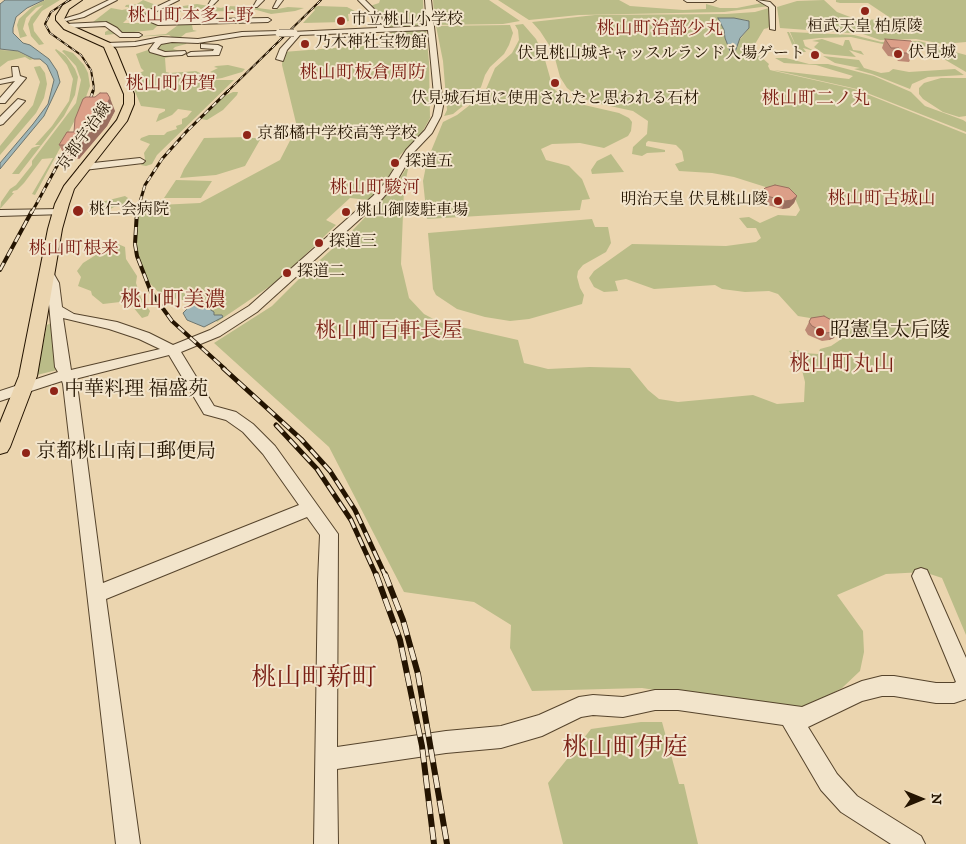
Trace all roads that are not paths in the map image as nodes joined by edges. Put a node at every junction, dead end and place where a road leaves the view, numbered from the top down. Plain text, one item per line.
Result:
1 (78, 0) edge
2 (114, 0) edge
3 (176, 0) edge
4 (215, 0) edge
5 (261, 0) edge
6 (280, 0) edge
7 (361, 0) edge
8 (428, 0) edge
9 (687, 0) edge
10 (714, 0) edge
11 (760, 0) edge
12 (769, 1) edge
13 (209, 6) dead end
14 (256, 6) dead end
15 (275, 7) dead end
16 (218, 20) junction
17 (268, 20) dead end
18 (62, 23) junction
19 (160, 23) junction
20 (430, 28) junction
21 (381, 29) junction
22 (773, 30) dead end
23 (296, 33) junction
24 (220, 38) junction
25 (180, 39) junction
26 (107, 45) junction
27 (182, 53) dead end
28 (190, 54) dead end
29 (280, 59) dead end
30 (0, 82) edge
31 (0, 90) edge
32 (14, 90) junction
33 (1, 102) edge
34 (4, 114) edge
35 (0, 122) edge
36 (140, 161) dead end
37 (82, 170) junction
38 (114, 171) dead end
39 (60, 212) junction
40 (0, 213) edge
41 (47, 272) junction
42 (56, 308) junction
43 (173, 350) junction
44 (66, 376) junction
45 (24, 388) junction
46 (0, 396) edge
47 (0, 447) edge
48 (311, 508) junction
49 (921, 576) dead end
50 (96, 594) junction
51 (966, 682) edge
52 (966, 689) edge
53 (789, 715) junction
54 (327, 760) junction
55 (128, 844) edge
56 (326, 844) edge
57 (913, 844) edge

1 - 18 main road
2 - 18 street
3 - 19 street
4 - 13 street
5 - 14 street
6 - 15 street
7 - 21 street
8 - 20 street
9 - 10 street
11 - 12 street
12 - 22 street
16 - 17 street
16 - 19 street
16 - 24 street
18 - 19 street
18 - 26 main road
20 - 21 street
20 - 43 street
21 - 23 street
23 - 24 street, bridge
23 - 29 street
24 - 25 street
24 - 28 street
25 - 26 street
25 - 27 street
26 - 37 main road, 京都宇治線
30 - 32 street
31 - 32 street
32 - 33 street
33 - 34 street
34 - 35 street
36 - 37 street
37 - 38 street
37 - 39 main road, 京都宇治線
39 - 40 street
39 - 41 main road, 京都宇治線
41 - 42 street
41 - 45 main road, 京都宇治線
42 - 43 street
42 - 44 street
43 - 44 street
43 - 48 street
44 - 45 street
44 - 50 street
45 - 46 street
45 - 47 main road, 京都宇治線
48 - 50 street
48 - 54 street
49 - 51 street
50 - 55 street
52 - 53 street
53 - 54 street
53 - 57 street
54 - 56 street

